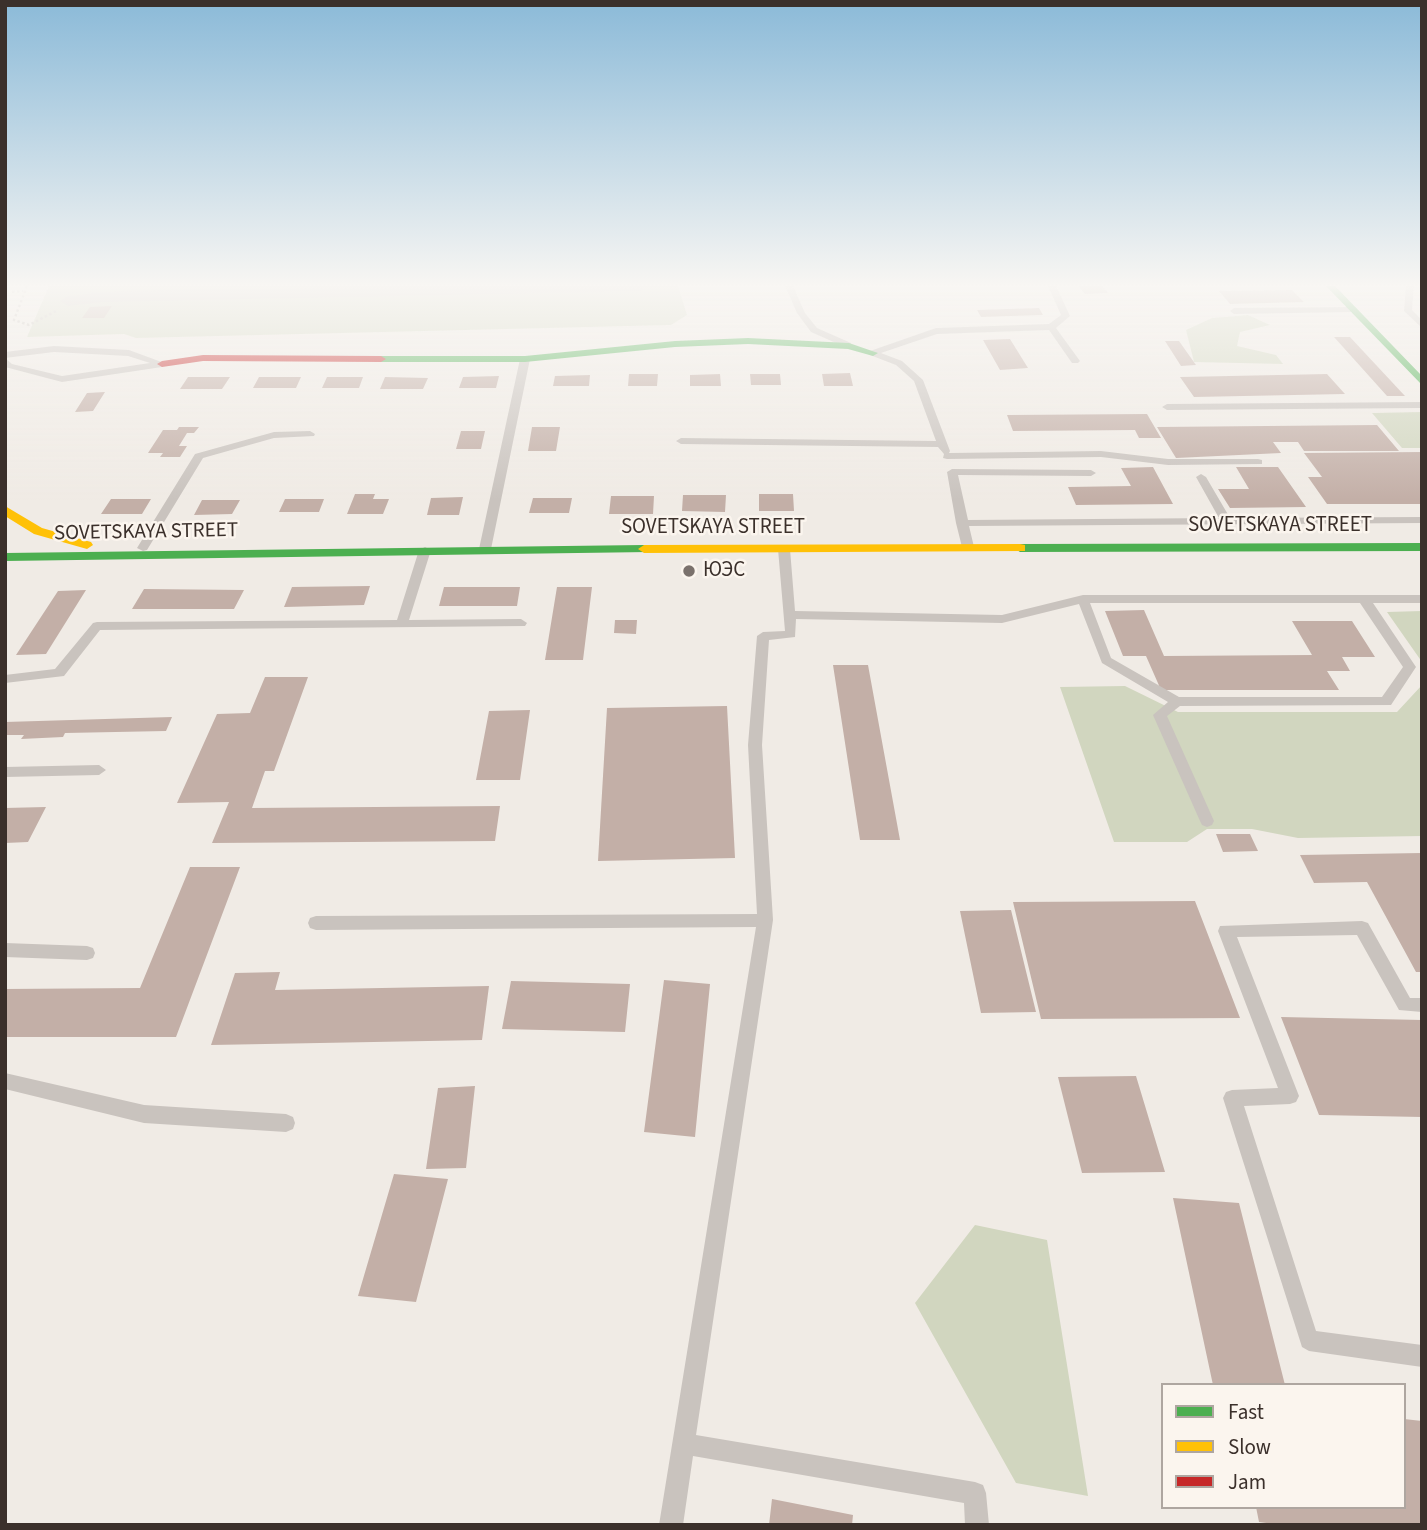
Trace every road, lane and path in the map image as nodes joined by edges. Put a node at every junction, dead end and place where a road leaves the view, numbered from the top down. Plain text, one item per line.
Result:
1 (142, 357) edge
2 (545, 357) edge
3 (884, 357) edge
4 (1072, 357) edge
5 (1398, 357) edge
6 (525, 359) junction
7 (5, 361) edge
8 (1075, 361) dead end
9 (162, 364) junction
10 (1422, 382) edge
11 (1422, 405) edge
12 (1167, 407) dead end
13 (310, 434) dead end
14 (681, 441) dead end
15 (942, 444) junction
16 (947, 456) junction
17 (1258, 462) dead end
18 (951, 472) junction
19 (1091, 472) dead end
20 (1201, 477) dead end
21 (9, 513) edge
22 (1422, 520) edge
23 (1226, 521) junction
24 (1254, 521) junction
25 (962, 523) junction
26 (5, 536) edge
27 (968, 547) junction
28 (1270, 547) junction
29 (1422, 547) edge
30 (143, 548) junction
31 (485, 549) junction
32 (784, 549) junction
33 (425, 550) junction
34 (208, 552) junction
35 (5, 557) edge
36 (1083, 598) junction
37 (1364, 599) junction
38 (1422, 599) edge
39 (789, 615) junction
40 (521, 623) dead end
41 (402, 624) junction
42 (6, 679) edge
43 (1177, 701) junction
44 (99, 770) dead end
45 (5, 772) edge
46 (1207, 821) dead end
47 (765, 920) junction
48 (316, 923) dead end
49 (5, 950) edge
50 (87, 953) dead end
51 (1422, 1005) edge
52 (5, 1081) edge
53 (286, 1123) dead end
54 (1422, 1356) edge
55 (686, 1444) junction
56 (671, 1525) edge
57 (977, 1525) edge

1 - 9 lane
2 - 6 main road
3 - 15 lane
4 - 8 lane
5 - 10 main road
6 - 9 main road
6 - 31 lane
7 - 9 lane
11 - 12 lane
13 - 30 lane
14 - 15 lane
15 - 16 lane
16 - 17 lane
16 - 18 lane
18 - 19 lane
18 - 25 lane
20 - 23 lane
21 - 26 main road
21 - 30 main road
22 - 24 lane
23 - 24 lane
23 - 25 lane
24 - 28 lane
25 - 27 lane
27 - 28 main road, SOVETSKAYA STREET
27 - 32 main road, SOVETSKAYA STREET
28 - 29 main road, SOVETSKAYA STREET
30 - 34 main road
31 - 32 main road, SOVETSKAYA STREET
31 - 33 main road, SOVETSKAYA STREET
32 - 39 lane
33 - 34 main road, SOVETSKAYA STREET
33 - 41 lane
34 - 35 main road, SOVETSKAYA STREET
36 - 37 lane
36 - 39 lane
36 - 43 lane
37 - 38 lane
37 - 43 lane
39 - 47 lane
40 - 41 lane
41 - 42 lane
43 - 46 lane
44 - 45 lane
47 - 48 lane
47 - 55 lane
49 - 50 lane
51 - 54 lane
52 - 53 lane
55 - 56 lane
55 - 57 lane

